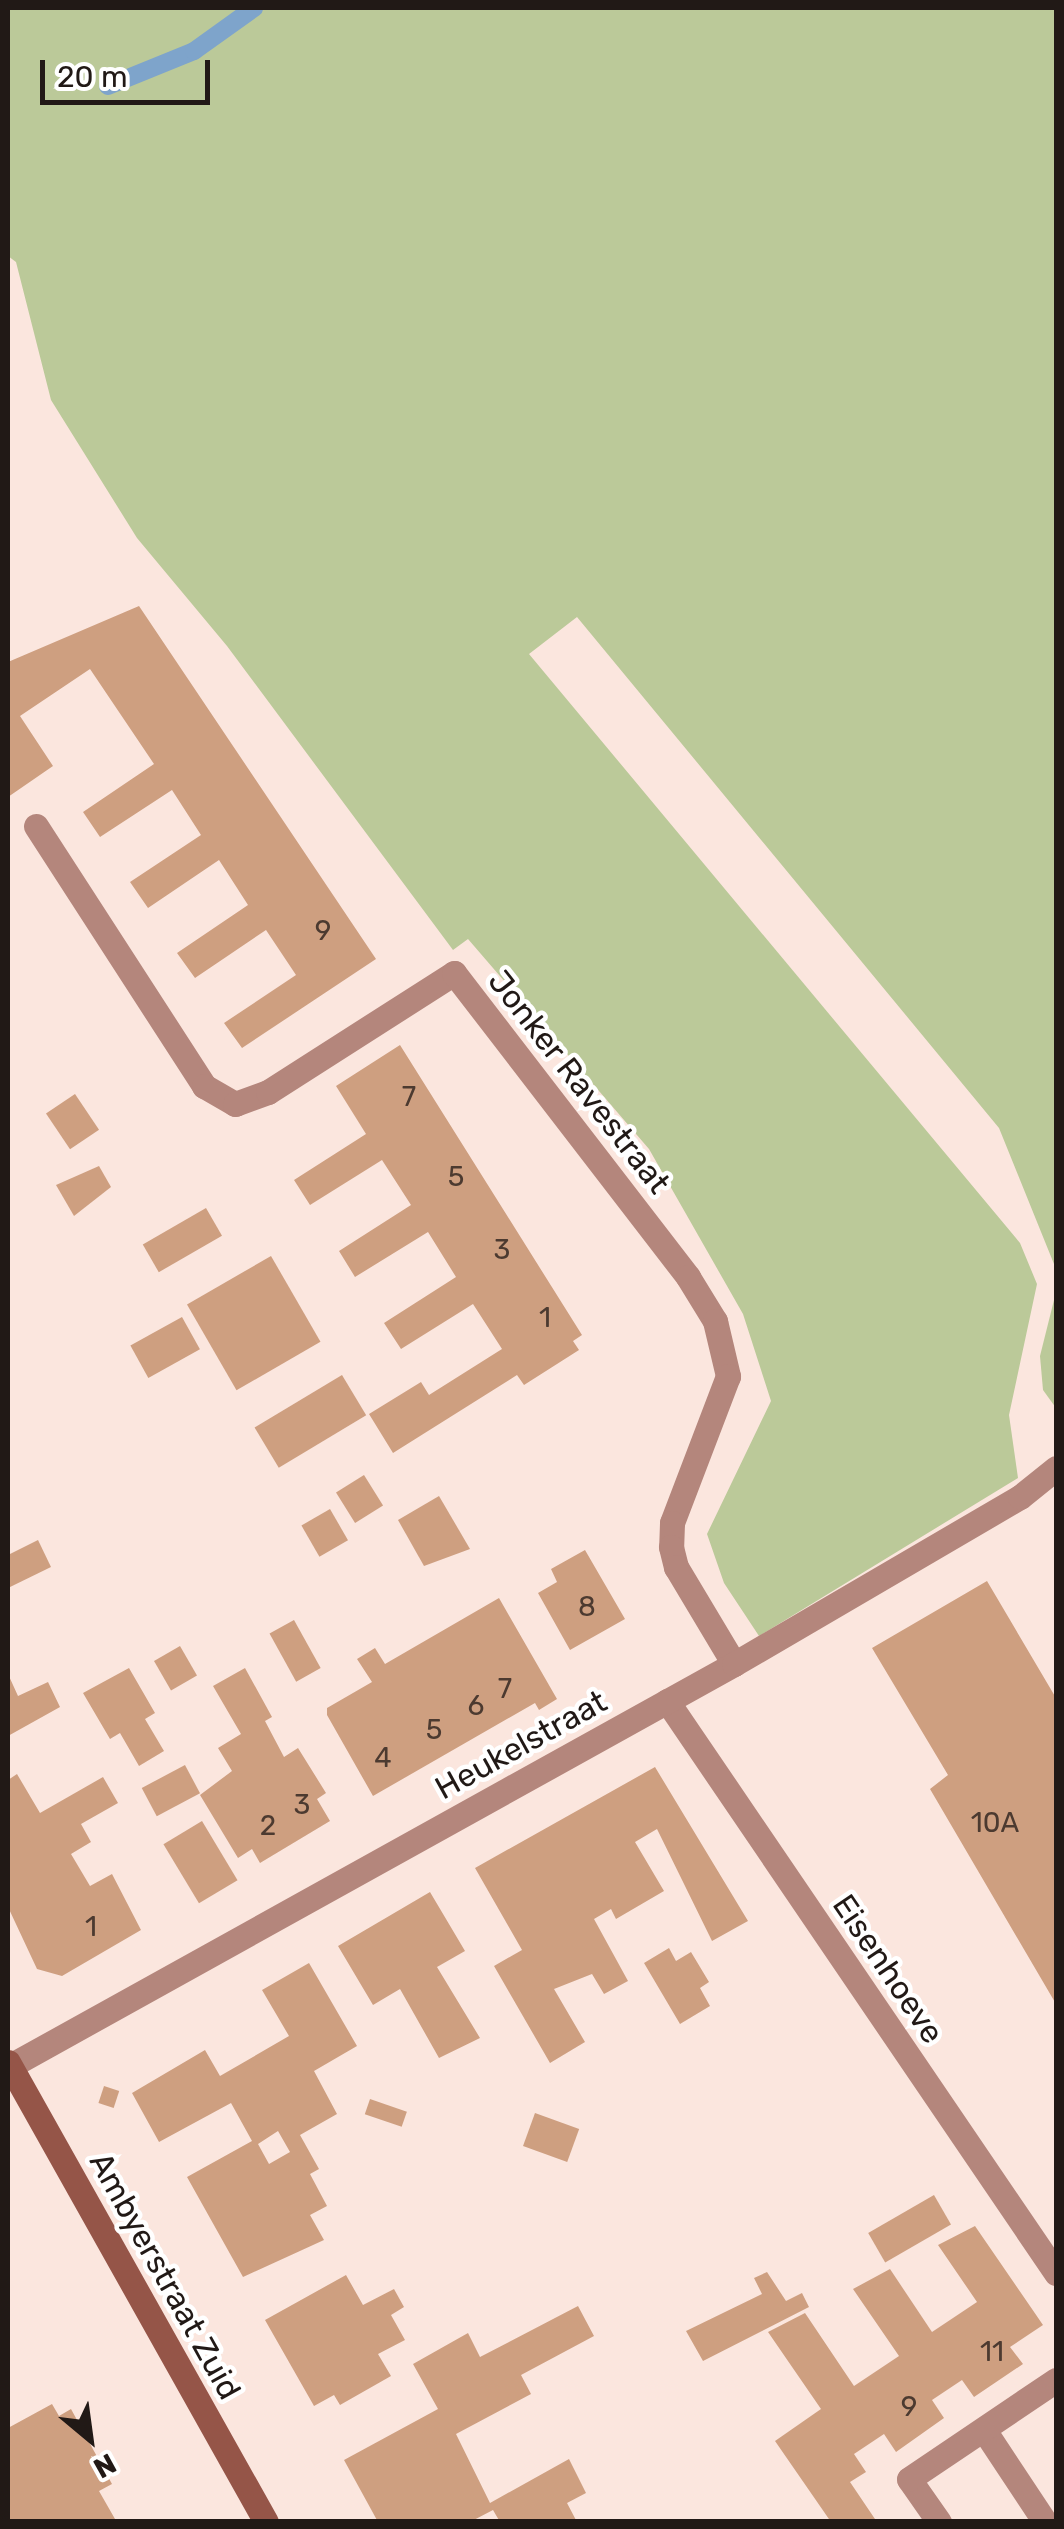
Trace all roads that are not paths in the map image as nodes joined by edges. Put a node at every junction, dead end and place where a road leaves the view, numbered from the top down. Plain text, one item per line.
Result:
1 (36, 826) dead end
2 (1056, 1468) edge
3 (734, 1664) junction
4 (667, 1701) junction
5 (9, 2064) edge
6 (1056, 2273) edge
7 (1056, 2380) edge
8 (984, 2430) junction
9 (266, 2522) edge
10 (939, 2522) edge
11 (1046, 2522) edge

1 - 3 street, Jonker Ravestraat
2 - 3 street, Heukelstraat
3 - 4 street, Heukelstraat
4 - 5 street, Heukelstraat
4 - 6 street, Eisenhoeve
5 - 9 street, Ambyerstraat Zuid
7 - 8 street
8 - 10 street
8 - 11 street

